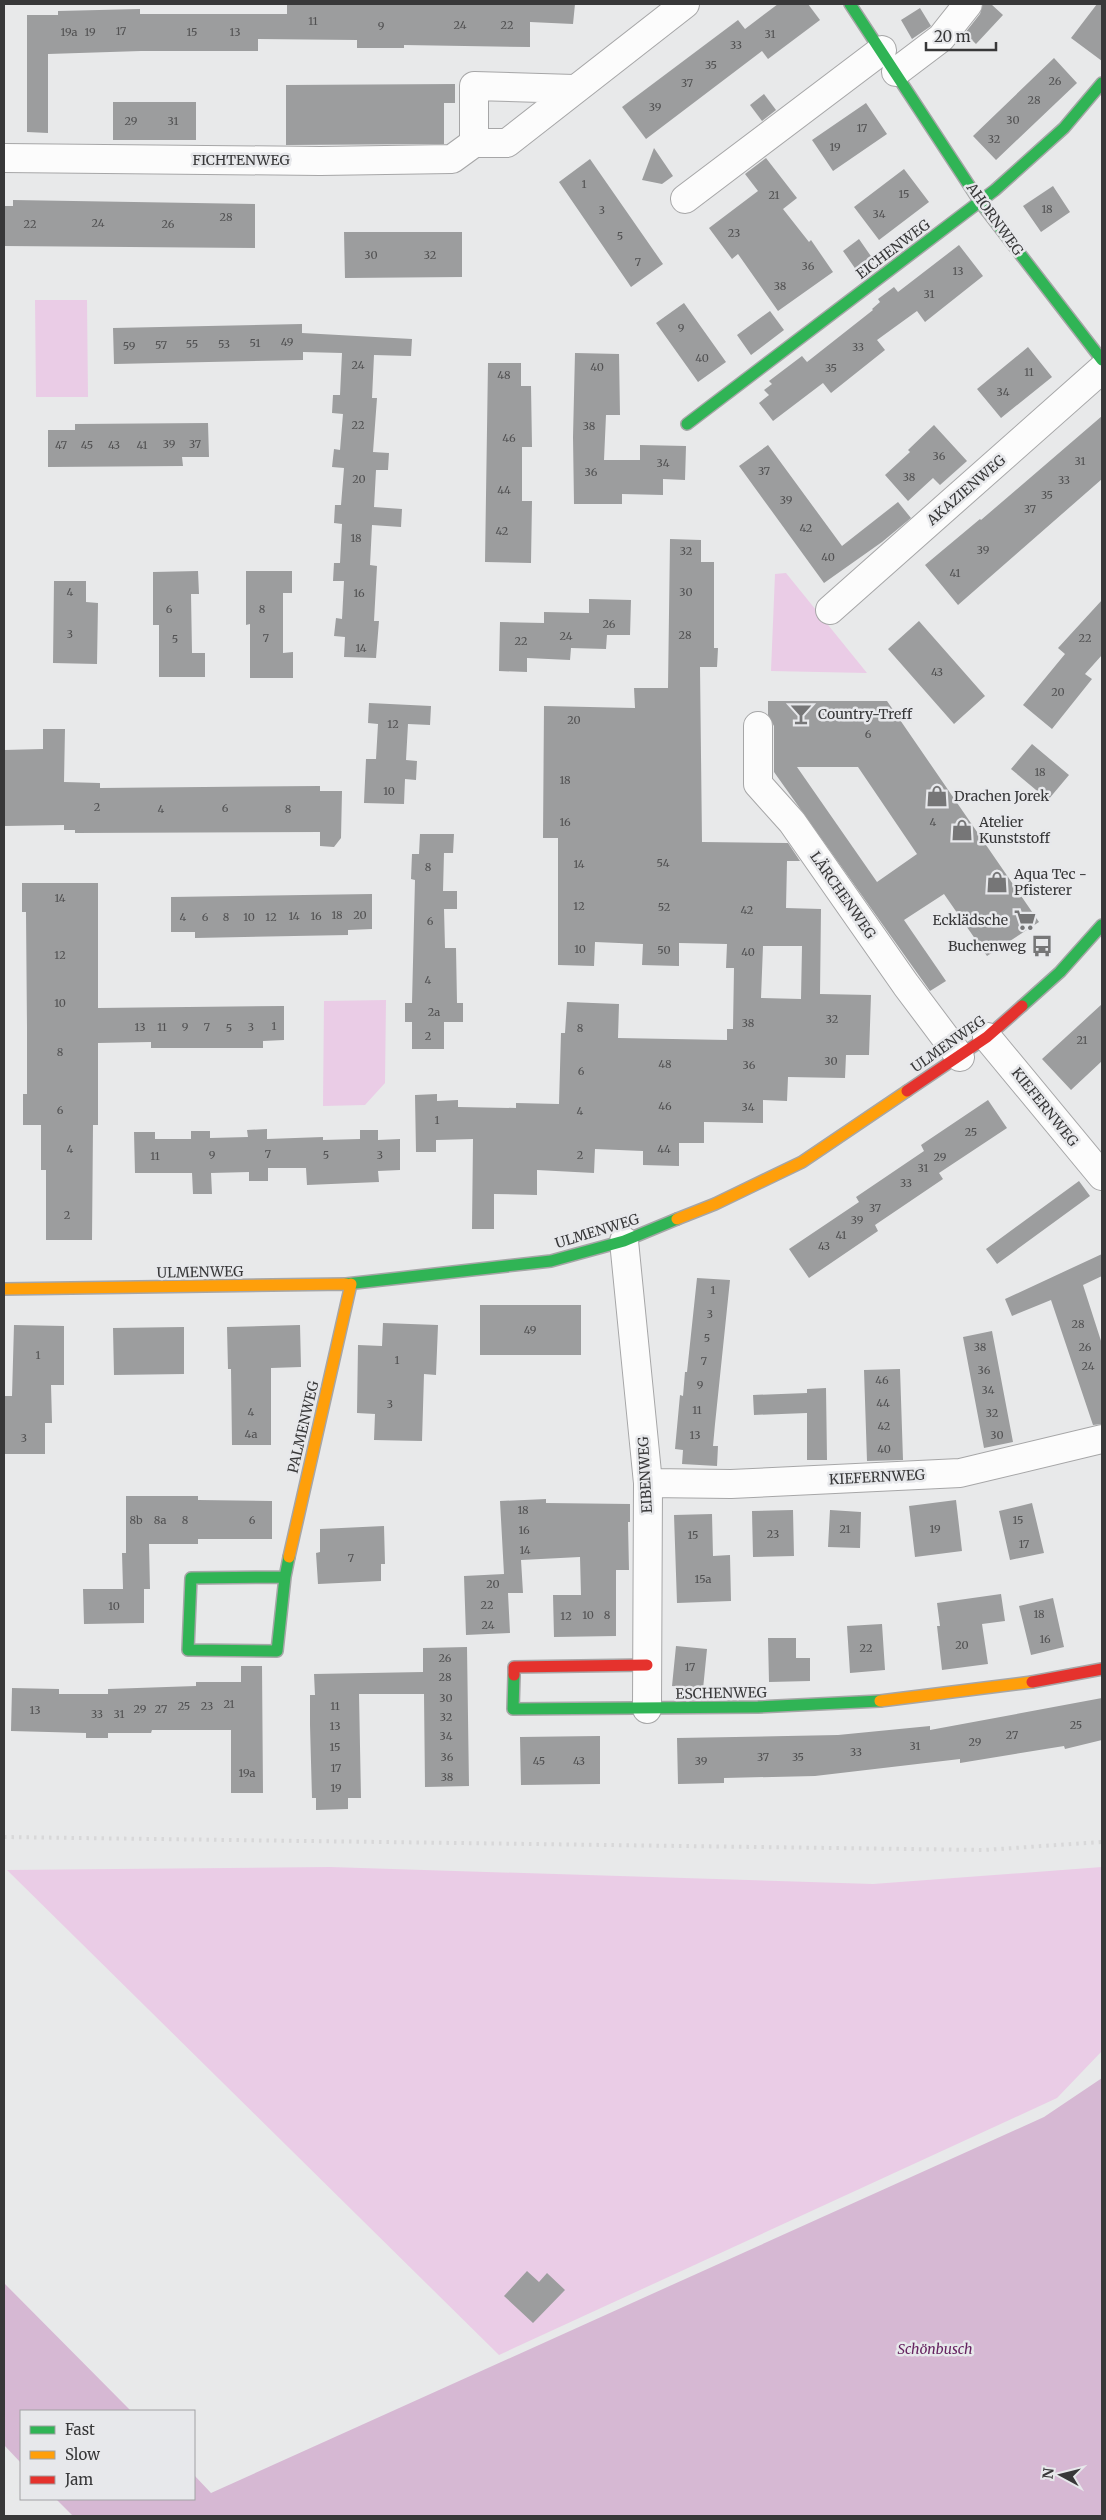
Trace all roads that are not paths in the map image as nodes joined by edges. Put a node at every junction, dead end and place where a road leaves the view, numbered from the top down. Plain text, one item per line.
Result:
1 (684, 4) edge
2 (850, 4) edge
3 (968, 4) edge
4 (889, 61) junction
5 (1102, 83) edge
6 (574, 89) junction
7 (474, 143) junction
8 (4, 158) edge
9 (685, 199) dead end
10 (980, 202) junction
11 (1102, 360) edge
12 (1102, 369) edge
13 (688, 424) dead end
14 (830, 610) dead end
15 (758, 726) dead end
16 (1102, 925) edge
17 (987, 1037) junction
18 (960, 1057) junction
19 (1102, 1176) edge
20 (624, 1241) junction
21 (351, 1284) junction
22 (4, 1289) edge
23 (1102, 1439) edge
24 (648, 1483) junction
25 (285, 1577) junction
26 (647, 1665) junction
27 (1102, 1669) edge
28 (647, 1709) junction

1 - 6 street
2 - 4 street, AHORNWEG
3 - 4 street
4 - 9 street
4 - 10 street, AHORNWEG
5 - 10 street, EICHENWEG
6 - 7 street
6 - 7 street
7 - 8 street, FICHTENWEG
10 - 11 street, AHORNWEG
10 - 13 street, EICHENWEG
12 - 14 street, AKAZIENWEG
15 - 18 street, LÄRCHENWEG
16 - 17 street, ULMENWEG
17 - 18 street, ULMENWEG
17 - 19 street, KIEFERNWEG
18 - 20 street, ULMENWEG
20 - 21 street, ULMENWEG
20 - 24 street, EIBENWEG
21 - 22 street, ULMENWEG
21 - 25 street, PALMENWEG
23 - 24 street, KIEFERNWEG
24 - 26 street, EIBENWEG
25 - 25 street, PALMENWEG
26 - 28 street, EIBENWEG
26 - 28 street, ESCHENWEG
27 - 28 street, ESCHENWEG

